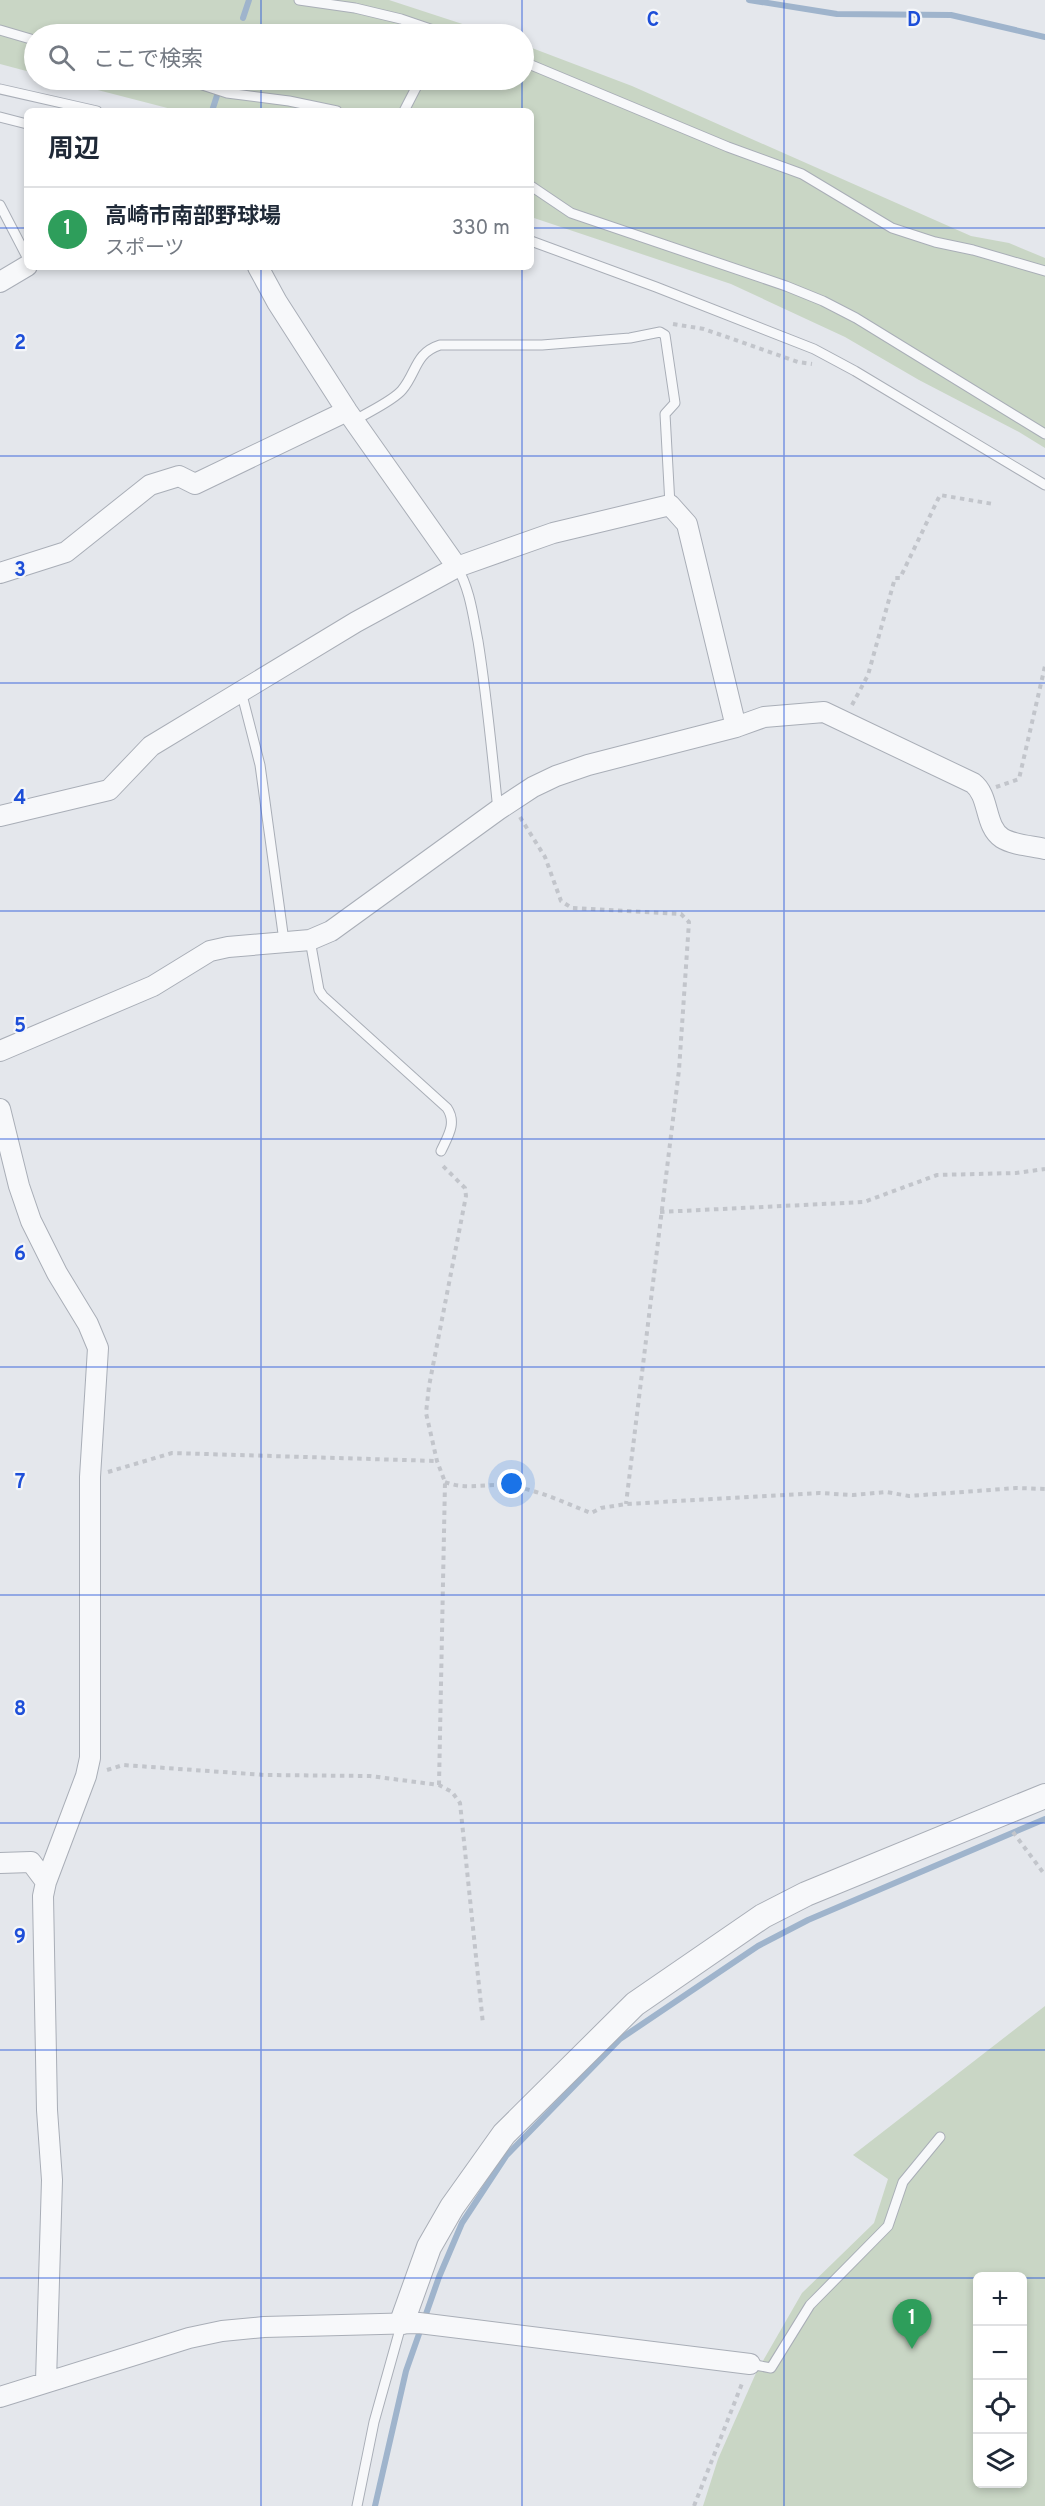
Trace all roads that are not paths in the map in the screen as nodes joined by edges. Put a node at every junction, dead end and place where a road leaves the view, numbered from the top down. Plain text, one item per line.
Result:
1 (299, 0) edge
2 (411, 24) edge
3 (0, 30) edge
4 (24, 37) edge
5 (534, 66) edge
6 (0, 89) edge
7 (218, 90) edge
8 (415, 90) edge
9 (84, 108) edge
10 (323, 108) edge
11 (406, 108) edge
12 (0, 117) edge
13 (24, 123) edge
14 (534, 188) edge
15 (0, 205) edge
16 (534, 243) edge
17 (24, 251) edge
18 (24, 268) edge
19 (260, 270) edge
20 (1045, 271) edge
21 (0, 282) edge
22 (350, 416) junction
23 (1045, 434) edge
24 (1045, 485) edge
25 (670, 505) junction
26 (457, 567) junction
27 (0, 573) edge
28 (241, 691) junction
29 (736, 727) junction
30 (504, 805) junction
31 (0, 816) edge
32 (1045, 849) edge
33 (310, 940) junction
34 (284, 941) junction
35 (0, 1051) edge
36 (0, 1109) edge
37 (441, 1151) road end
38 (1045, 1796) edge
39 (0, 1863) edge
40 (46, 1882) junction
41 (940, 2137) dead end
42 (402, 2322) junction
43 (750, 2364) joint
44 (46, 2381) junction
45 (0, 2397) edge
46 (357, 2506) edge

1 - 2 lane
3 - 4 lane
5 - 20 lane
6 - 9 lane
7 - 10 lane
8 - 11 lane
12 - 13 lane
14 - 23 lane
15 - 17 lane
16 - 24 lane
18 - 21 street
19 - 22 street
22 - 25 lane
22 - 26 street
22 - 27 street
25 - 26 street
25 - 29 street
26 - 28 street
26 - 30 lane
28 - 31 street
28 - 34 lane
29 - 30 street
29 - 32 street
30 - 33 street
33 - 34 street
33 - 37 lane
34 - 35 street
36 - 40 street
38 - 42 street
39 - 40 street
40 - 44 street
41 - 43 lane
42 - 43 street
42 - 44 street
42 - 46 lane
44 - 45 street

